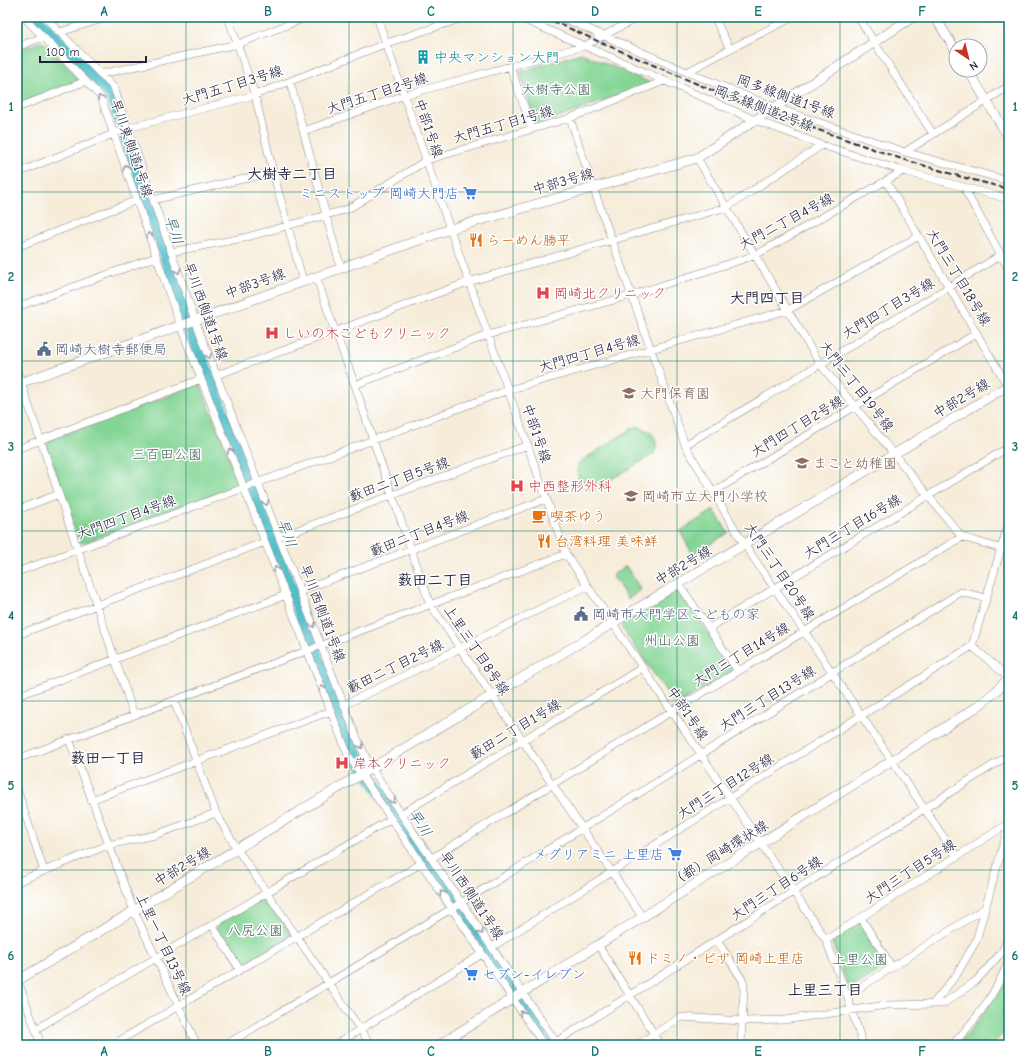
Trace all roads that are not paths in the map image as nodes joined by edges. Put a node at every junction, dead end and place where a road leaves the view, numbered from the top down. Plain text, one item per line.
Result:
1 (24, 17) edge
2 (45, 17) edge
3 (109, 17) edge
4 (228, 17) edge
5 (307, 17) edge
6 (378, 17) edge
7 (466, 17) edge
8 (518, 17) edge
9 (562, 17) edge
10 (639, 17) edge
11 (714, 17) edge
12 (793, 17) edge
13 (858, 17) edge
14 (913, 17) edge
15 (935, 17) edge
16 (60, 32) junction
17 (603, 35) junction
18 (43, 37) junction
19 (948, 38) edge
20 (386, 43) junction
21 (874, 43) junction
22 (238, 44) junction
23 (584, 46) junction
24 (17, 48) edge
25 (730, 49) junction
26 (510, 66) junction
27 (687, 72) junction
28 (101, 74) junction
29 (973, 78) edge
30 (664, 81) junction
31 (86, 82) junction
32 (290, 82) junction
33 (1009, 86) edge
34 (255, 95) junction
35 (405, 95) junction
36 (986, 100) junction
37 (774, 107) junction
38 (17, 108) edge
39 (570, 118) junction
40 (755, 120) junction
41 (128, 128) junction
42 (532, 129) junction
43 (304, 131) junction
44 (114, 134) junction
45 (933, 134) junction
46 (1009, 138) edge
47 (822, 145) junction
48 (905, 152) junction
49 (697, 158) junction
50 (427, 160) junction
51 (273, 172) junction
52 (903, 172) junction
53 (17, 173) edge
54 (886, 181) junction
55 (1009, 181) edge
56 (593, 187) junction
57 (964, 188) junction
58 (1009, 199) edge
59 (137, 200) junction
60 (153, 200) junction
61 (727, 207) junction
62 (326, 215) junction
63 (288, 226) junction
64 (450, 229) junction
65 (919, 236) junction
66 (612, 240) junction
67 (17, 247) edge
68 (171, 252) junction
69 (756, 255) junction
70 (1001, 255) junction
71 (156, 257) junction
72 (341, 268) junction
73 (1009, 270) edge
74 (316, 276) junction
75 (303, 281) junction
76 (468, 282) junction
77 (949, 287) junction
78 (632, 295) junction
79 (17, 307) edge
80 (788, 310) junction
81 (195, 320) junction
82 (180, 325) junction
83 (335, 331) junction
84 (977, 333) junction
85 (488, 335) junction
86 (652, 349) junction
87 (820, 364) junction
88 (17, 371) edge
89 (216, 375) junction
90 (201, 379) junction
91 (19, 383) edge
92 (355, 385) junction
93 (1009, 386) edge
94 (508, 390) junction
95 (855, 407) junction
96 (41, 440) junction
97 (373, 440) junction
98 (528, 445) junction
99 (686, 445) junction
100 (1009, 447) edge
101 (17, 449) edge
102 (894, 454) junction
103 (258, 483) junction
104 (244, 488) junction
105 (713, 492) junction
106 (59, 494) junction
107 (393, 495) junction
108 (928, 495) junction
109 (546, 499) junction
110 (17, 510) edge
111 (1009, 522) edge
112 (279, 537) junction
113 (962, 537) junction
114 (265, 542) junction
115 (744, 544) junction
116 (78, 549) junction
117 (1001, 549) junction
118 (411, 550) junction
119 (1009, 551) edge
120 (566, 554) junction
121 (17, 572) edge
122 (679, 584) junction
123 (587, 586) junction
124 (774, 588) junction
125 (300, 591) junction
126 (286, 596) junction
127 (986, 598) junction
128 (430, 604) junction
129 (97, 605) junction
130 (612, 624) junction
131 (709, 628) junction
132 (804, 631) junction
133 (17, 635) edge
134 (321, 645) junction
135 (972, 646) junction
136 (460, 649) junction
137 (307, 650) junction
138 (116, 660) junction
139 (642, 668) junction
140 (738, 671) junction
141 (832, 673) junction
142 (1009, 678) edge
143 (17, 696) edge
144 (492, 696) junction
145 (174, 701) junction
146 (344, 705) junction
147 (331, 711) junction
148 (672, 711) junction
149 (134, 715) junction
150 (861, 716) junction
151 (69, 739) junction
152 (522, 740) junction
153 (701, 755) junction
154 (1009, 755) edge
155 (17, 759) edge
156 (196, 761) junction
157 (892, 761) junction
158 (372, 768) junction
159 (361, 775) junction
160 (552, 784) junction
161 (17, 789) edge
162 (730, 798) junction
163 (91, 800) junction
164 (924, 809) junction
165 (216, 813) junction
166 (401, 814) junction
167 (391, 819) junction
168 (1009, 824) edge
169 (582, 828) junction
170 (761, 843) junction
171 (108, 845) junction
172 (237, 849) junction
173 (957, 857) junction
174 (432, 858) junction
175 (422, 864) junction
176 (44, 871) junction
177 (612, 872) junction
178 (17, 882) edge
179 (267, 892) junction
180 (793, 892) junction
181 (462, 903) junction
182 (985, 908) junction
183 (452, 909) junction
184 (134, 911) junction
185 (642, 918) junction
186 (861, 918) junction
187 (212, 925) junction
188 (1009, 935) edge
189 (297, 937) junction
190 (717, 940) junction
191 (826, 940) junction
192 (598, 945) junction
193 (492, 947) junction
194 (482, 954) junction
195 (156, 958) junction
196 (1009, 958) edge
197 (892, 966) junction
198 (240, 970) junction
199 (17, 980) edge
200 (329, 983) junction
201 (523, 993) junction
202 (630, 995) junction
203 (847, 996) junction
204 (513, 999) junction
205 (933, 1004) junction
206 (179, 1006) junction
207 (852, 1010) junction
208 (742, 1020) junction
209 (360, 1029) junction
210 (36, 1030) junction
211 (654, 1034) junction
212 (557, 1043) edge
213 (41, 1045) edge
214 (112, 1045) edge
215 (197, 1045) edge
216 (225, 1045) edge
217 (335, 1045) edge
218 (371, 1045) edge
219 (439, 1045) edge
220 (544, 1045) edge
221 (637, 1045) edge
222 (661, 1045) edge
223 (741, 1045) edge
224 (863, 1045) edge
225 (952, 1045) edge

1 - 18 street, 早川東側道1号線
2 - 16 street, 早川西側道1号線
3 - 16 street
4 - 22 street
5 - 22 street
6 - 20 street, 中部1号線
7 - 20 street, 大門五丁目3号線
8 - 23 street, 岡多線側道2号線
9 - 17 street, 岡多線側道1号線
10 - 17 street, 大門五丁目2号線
11 - 25 street
12 - 25 street
13 - 21 street
14 - 21 street, 中部3号線
15 - 19 street
16 - 28 street, 早川西側道1号線
17 - 23 street, 大門五丁目2号線
17 - 27 street, 岡多線側道1号線
18 - 24 street
18 - 31 street, 早川東側道1号線
20 - 32 street, 大門五丁目3号線
20 - 35 street, 中部1号線
21 - 37 street, 中部3号線
21 - 45 street
22 - 28 street
22 - 34 street
23 - 26 street, 大門五丁目2号線
23 - 30 street, 岡多線側道2号線
25 - 27 street
26 - 35 street, 大門五丁目2号線
26 - 42 street
27 - 37 street, 岡多線側道1号線
28 - 41 street, 早川西側道1号線
29 - 36 street
30 - 39 street, 大門五丁目1号線
30 - 40 street, 岡多線側道2号線
31 - 38 street
44 -> 31 street, 早川東側道1号線
32 - 34 street, 大門五丁目3号線
32 - 43 street
33 - 36 street
34 - 41 street, 大門五丁目3号線
34 - 51 street
35 - 43 street, 大門五丁目2号線
35 - 50 street, 中部1号線
36 - 45 street
36 - 46 street
37 - 40 street, 中部3号線
37 - 48 street, 岡多線側道1号線
39 - 42 street, 大門五丁目1号線
39 - 56 street, 大門三丁目20号線
40 - 47 street, 岡多線側道2号線
40 - 49 street, 中部3号線
41 - 44 street, 大門五丁目3号線
41 - 60 street, 早川西側道1号線
42 - 50 street, 大門五丁目1号線
43 - 62 street
44 - 53 street
59 -> 44 street, 早川東側道1号線
45 - 48 street
47 - 52 street, 岡多線側道2号線
47 - 61 street
48 - 55 street, 岡多線側道1号線
49 - 56 street, 中部3号線
49 - 61 street, 大門三丁目19号線
50 - 62 street, 大門五丁目1号線
50 - 64 street, 中部1号線
51 - 60 street
51 - 63 street
52 - 54 street, 大門二丁目4号線
52 - 57 street, 岡多線側道2号線
54 - 65 street, 大門三丁目18号線
54 - 69 street, 大門二丁目4号線
56 - 64 street, 中部3号線
56 - 66 street, 大門三丁目20号線
57 - 58 street, 岡多線側道2号線
57 - 70 street
59 - 67 street
71 -> 59 street, 早川東側道1号線
60 - 68 street, 早川西側道1号線
61 - 66 street
61 - 69 street, 大門三丁目19号線
62 - 63 street, 大門五丁目1号線
62 - 72 street
63 - 68 street, 大門五丁目1号線
63 - 75 street
64 - 72 street, 中部3号線
64 - 76 street, 中部1号線
65 - 77 street, 大門三丁目18号線
65 - 80 street, 大門四丁目4号線
66 - 76 street
66 - 78 street, 大門三丁目20号線
68 -> 81 street, 早川西側道1号線
69 - 78 street, 大門二丁目4号線
69 - 80 street, 大門三丁目19号線
70 - 73 street
70 - 77 street, 大門四丁目3号線
71 - 79 street
71 - 82 street, 早川東側道1号線
72 - 74 street, 中部3号線
74 - 75 street, 中部3号線
74 - 83 street, 上里三丁目8号線
75 - 81 street, 中部3号線
76 - 83 street
76 - 85 street, 中部1号線
77 - 84 street, 大門三丁目18号線
77 - 87 street, 大門四丁目3号線
78 - 85 street, 大門二丁目4号線
78 - 86 street, 大門三丁目20号線
80 - 86 street, 大門四丁目4号線
80 - 87 street, 大門三丁目19号線
81 - 82 street, 中部3号線
81 -> 89 street, 早川西側道1号線
82 - 90 street, 早川東側道1号線
82 - 91 street, 中部3号線
83 - 89 street
83 - 92 street, 上里三丁目8号線
84 - 93 street, 大門三丁目18号線
84 - 95 street, 大門四丁目2号線
85 - 92 street, 大門二丁目4号線
85 - 94 street, 中部1号線
86 - 94 street, 大門四丁目4号線
86 - 99 street, 大門三丁目20号線
87 - 95 street, 大門三丁目19号線
87 - 99 street, 大門四丁目3号線
88 - 91 street
89 - 103 street, 早川西側道1号線
90 - 96 street
104 -> 90 street, 早川東側道1号線
91 - 96 street
92 - 97 street, 上里三丁目8号線
93 - 102 street, 中部2号線
94 - 97 street, 大門四丁目4号線
94 - 98 street, 中部1号線
95 - 102 street, 大門三丁目19号線
95 - 105 street, 大門四丁目2号線
96 - 101 street
96 - 106 street
97 - 103 street, 大門四丁目4号線
97 - 107 street, 上里三丁目8号線
98 - 107 street, 藪田二丁目5号線
98 - 109 street, 中部1号線
99 - 105 street, 大門三丁目20号線
100 - 108 street, 大門三丁目16号線
102 - 108 street, 大門三丁目19号線
102 - 115 street, 中部2号線
103 - 104 street, 大門四丁目4号線
103 -> 112 street, 早川西側道1号線
104 - 114 street
104 - 116 street, 大門四丁目4号線
105 - 115 street, 大門三丁目20号線
106 - 110 street
106 - 116 street
107 - 112 street, 藪田二丁目5号線
107 - 118 street, 上里三丁目8号線
108 - 113 street, 大門三丁目19号線
108 - 124 street, 大門三丁目16号線
109 - 118 street, 藪田二丁目4号線
109 - 120 street, 中部1号線
111 - 117 street
112 - 125 street, 早川西側道1号線
113 - 117 street
113 - 132 street, 大門三丁目14号線
126 -> 114 street
114 - 129 street
115 - 122 street, 中部2号線
115 - 124 street, 大門三丁目20号線
116 - 121 street, 大門四丁目4号線
116 - 129 street
117 - 119 street
117 - 127 street
118 - 125 street, 藪田二丁目4号線
118 - 128 street, 上里三丁目8号線
120 - 123 street, 中部1号線
120 - 128 street
122 - 130 street, 中部2号線
122 - 131 street
123 - 130 street, 中部1号線
123 - 136 street, 藪田二丁目2号線
124 - 131 street, 大門三丁目16号線
124 - 132 street, 大門三丁目20号線
125 -> 134 street, 早川西側道1号線
126 - 137 street
126 - 138 street
127 - 135 street
127 - 141 street, 大門三丁目13号線
128 - 134 street
128 - 136 street, 上里三丁目8号線
129 - 133 street
129 - 138 street
130 - 139 street, 中部1号線
130 - 144 street, 中部2号線
131 - 140 street
132 - 140 street, 大門三丁目14号線
132 - 141 street, 大門三丁目20号線
134 - 137 street
134 - 146 street, 早川西側道1号線
135 - 142 street
135 - 150 street, 大門三丁目12号線
136 - 144 street, 上里三丁目8号線
136 - 146 street, 藪田二丁目2号線
137 - 145 street
147 -> 137 street
138 - 143 street
138 - 149 street
139 - 148 street, 中部1号線
139 - 152 street, 藪田二丁目1号線
140 - 148 street, 大門三丁目14号線
141 - 150 street, 大門三丁目20号線
141 - 153 street, 大門三丁目13号線
142 - 157 street, （都）岡崎環状線
144 - 152 street, 上里三丁目8号線
144 - 158 street, 中部2号線
145 - 149 street
145 - 156 street
146 -> 158 street, 早川西側道1号線
147 - 156 street
147 - 159 street
148 - 153 street, 中部1号線
148 - 160 street, 大門三丁目14号線
149 - 151 street
150 - 157 street, 大門三丁目20号線
150 - 162 street, 大門三丁目12号線
151 - 155 street
151 - 163 street, 上里一丁目13号線
152 - 160 street, 上里三丁目8号線
152 - 166 street, 藪田二丁目1号線
153 - 162 street, 中部1号線
153 - 169 street, 大門三丁目13号線
154 - 164 street, 大門三丁目6号線
156 - 163 street
156 - 165 street
157 - 164 street, 大門三丁目20号線
157 - 170 street, （都）岡崎環状線
158 - 159 street, 中部2号線
158 -> 166 street, 早川西側道1号線
159 - 167 street
159 - 172 street, 中部2号線
160 - 169 street, 上里三丁目8号線
160 - 174 street, 大門三丁目14号線
161 - 176 street
162 - 170 street, 中部1号線
162 - 177 street, 大門三丁目12号線
163 - 171 street, 上里一丁目13号線
164 - 173 street, 大門三丁目20号線
164 - 180 street, 大門三丁目6号線
165 - 171 street
165 - 172 street
166 - 174 street, 早川西側道1号線
167 - 175 street
167 - 179 street
168 - 173 street, 大門三丁目5号線
168 - 182 street
169 - 177 street, 上里三丁目8号線
169 - 181 street, 大門三丁目13号線
170 - 180 street, 中部1号線
170 - 185 street, （都）岡崎環状線
171 - 176 street
171 - 184 street, 上里一丁目13号線
172 - 179 street
172 - 184 street, 中部2号線
173 - 186 street, 大門三丁目5号線
174 - 181 street, 早川西側道1号線
183 -> 175 street
175 - 189 street
176 - 178 street
177 - 185 street, 上里三丁目8号線
177 - 193 street, 大門三丁目12号線
179 - 187 street
179 - 189 street
180 - 190 street, 大門三丁目6号線
180 - 191 street, 中部1号線
181 - 183 street, 大門三丁目13号線
181 -> 193 street, 早川西側道1号線
182 - 197 street
182 - 205 street
183 - 194 street
183 - 200 street, 大門三丁目13号線
184 - 195 street, 上里一丁目13号線
184 - 199 street, 中部2号線
185 - 192 street, （都）岡崎環状線
186 - 191 street, 大門三丁目5号線
186 - 197 street
187 - 195 street
187 - 198 street
188 - 205 street
189 - 198 street
189 - 200 street
190 - 202 street, 大門三丁目6号線
190 - 208 street
191 - 203 street, 中部1号線
192 - 201 street, （都）岡崎環状線
192 - 202 street
193 - 201 street, 早川西側道1号線
194 - 204 street
194 - 209 street
195 - 206 street, 上里一丁目13号線
195 - 210 street
196 - 225 street
197 - 203 street
198 - 206 street
199 - 210 street
200 - 209 street
200 - 216 street, 大門三丁目13号線
201 - 204 street, （都）岡崎環状線
201 - 212 street, 早川西側道1号線
202 - 211 street
202 - 212 street, 大門三丁目6号線
203 - 207 street, 中部1号線
204 - 219 street, （都）岡崎環状線
220 -> 204 street
205 - 207 street
206 - 214 street
206 - 215 street, 上里一丁目13号線
207 - 208 street
207 - 224 street, 中部1号線
208 - 211 street
208 - 223 street
209 - 217 street
209 - 218 street
210 - 213 street
211 - 221 street
211 - 222 street

